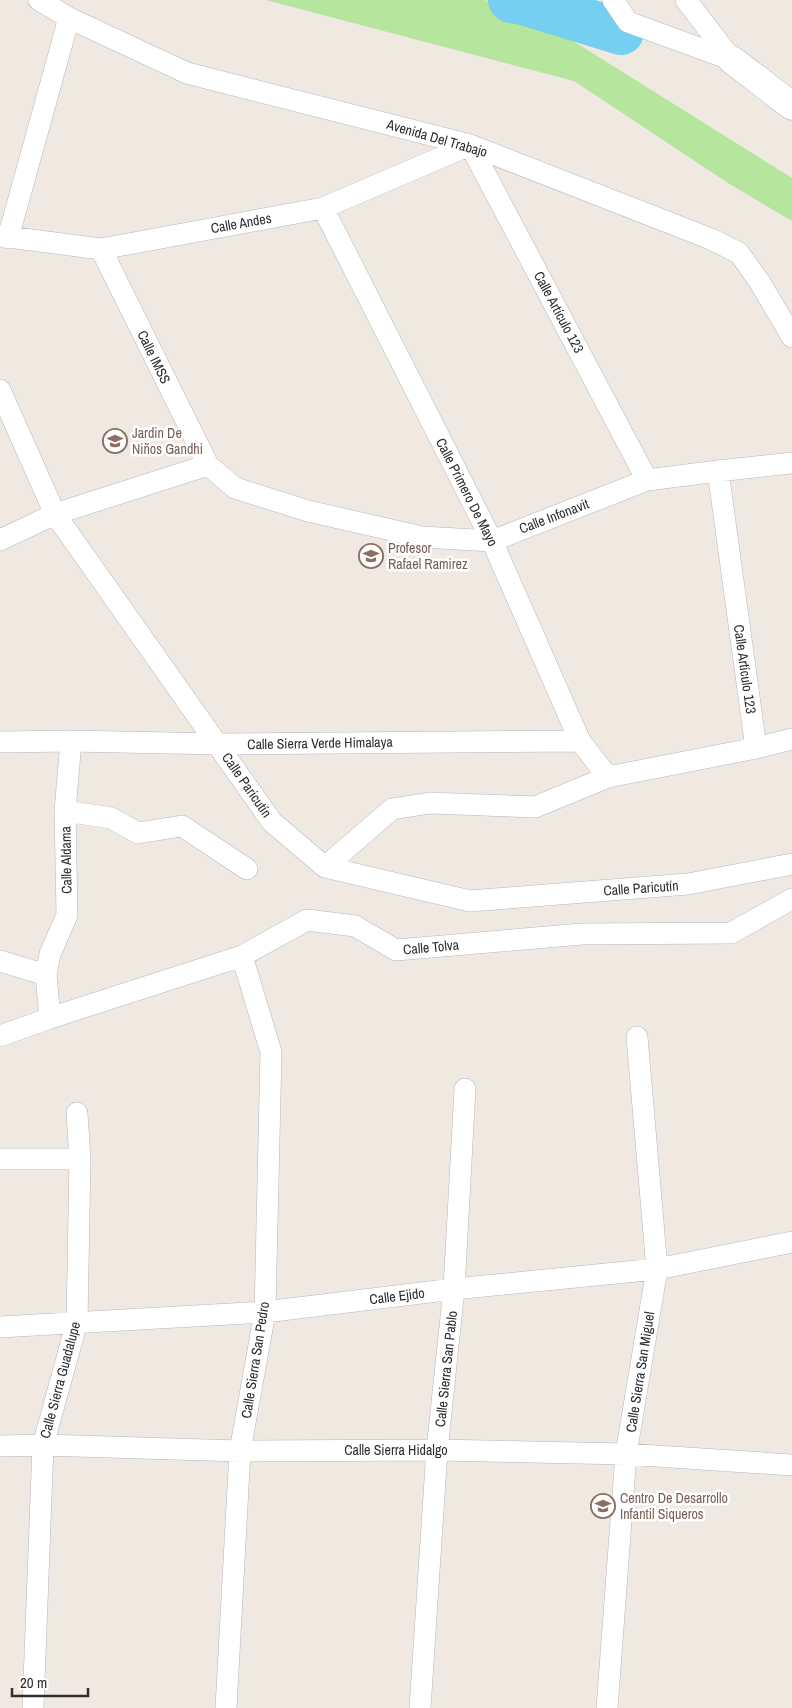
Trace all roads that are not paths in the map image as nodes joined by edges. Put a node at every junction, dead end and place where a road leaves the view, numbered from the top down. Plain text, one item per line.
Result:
1 (39, 0) edge
2 (613, 0) edge
3 (686, 0) edge
4 (69, 18) junction
5 (732, 60) junction
6 (792, 106) edge
7 (470, 145) junction
8 (323, 208) junction
9 (4, 237) edge
10 (101, 249) junction
11 (792, 337) edge
12 (0, 390) edge
13 (792, 463) edge
14 (208, 465) junction
15 (718, 471) junction
16 (647, 480) junction
17 (55, 514) junction
18 (0, 540) edge
19 (492, 541) junction
20 (792, 739) edge
21 (71, 741) junction
22 (580, 741) junction
23 (0, 742) edge
24 (219, 744) junction
25 (756, 748) junction
26 (608, 776) junction
27 (66, 811) junction
28 (792, 864) edge
29 (325, 867) junction
30 (247, 869) dead end
31 (792, 898) edge
32 (242, 956) junction
33 (0, 961) edge
34 (46, 975) junction
35 (50, 1018) junction
36 (0, 1036) edge
37 (637, 1037) dead end
38 (465, 1089) dead end
39 (77, 1113) dead end
40 (0, 1158) edge
41 (80, 1159) junction
42 (792, 1242) edge
43 (657, 1269) junction
44 (454, 1289) junction
45 (265, 1312) junction
46 (77, 1322) junction
47 (0, 1327) edge
48 (43, 1444) junction
49 (0, 1446) edge
50 (437, 1450) junction
51 (240, 1451) junction
52 (626, 1454) junction
53 (792, 1465) edge
54 (33, 1708) edge
55 (226, 1708) edge
56 (420, 1708) edge
57 (607, 1708) edge

1 - 4 street, Avenida Del Trabajo
2 - 5 street
3 - 5 street
4 - 7 street, Avenida Del Trabajo
4 - 9 street
5 - 6 street
7 - 8 street, Calle Andes
7 - 11 street, Avenida Del Trabajo
7 - 16 street, Calle Artículo 123
8 - 10 street, Calle Andes
8 - 19 street, Calle Primero De Mayo
9 - 10 street, Calle Andes
10 - 14 street, Calle IMSS
12 - 17 street, Calle Paricutín
13 - 15 street, Calle Infonavit
14 - 17 street
14 - 19 street, Calle Infonavit
15 - 16 street, Calle Infonavit
15 - 25 street, Calle Artículo 123
16 - 19 street, Calle Infonavit
17 - 18 street
17 - 24 street, Calle Paricutín
19 - 22 street, Calle Primero De Mayo
20 - 25 street
21 - 23 street, Calle Sierra Verde Himalaya
21 - 24 street, Calle Sierra Verde Himalaya
21 - 27 street, Calle Aldama
22 - 24 street, Calle Sierra Verde Himalaya
22 - 26 street, Calle Primero De Mayo
24 - 29 street, Calle Paricutín
25 - 26 street
26 - 29 street
27 - 30 street
27 - 34 street, Calle Aldama
28 - 29 street, Calle Paricutín
31 - 32 street, Calle Tolva
32 - 35 street, Calle Tolva
32 - 45 street, Calle Sierra San Pedro
33 - 34 street
34 - 35 street
35 - 36 street, Calle Tolva
37 - 43 street, Calle Sierra San Miguel
38 - 44 street, Calle Sierra San Pablo
39 - 41 street, Calle Sierra Guadalupe
40 - 41 street
41 - 46 street, Calle Sierra Guadalupe
42 - 43 street, Calle Ejido
43 - 44 street, Calle Ejido
43 - 52 street, Calle Sierra San Miguel
44 - 45 street, Calle Ejido
44 - 50 street, Calle Sierra San Pablo
45 - 46 street, Calle Ejido
45 - 51 street, Calle Sierra San Pedro
46 - 47 street, Calle Ejido
46 - 48 street, Calle Sierra Guadalupe
48 - 49 street, Calle Sierra Hidalgo
48 - 51 street, Calle Sierra Hidalgo
48 - 54 street, Calle Sierra Guadalupe
50 - 51 street, Calle Sierra Hidalgo
50 - 52 street, Calle Sierra Hidalgo
50 - 56 street, Calle Sierra San Pablo
51 - 55 street, Calle Sierra San Pedro
52 - 53 street, Calle Sierra Hidalgo
52 - 57 street, Calle Sierra San Miguel

